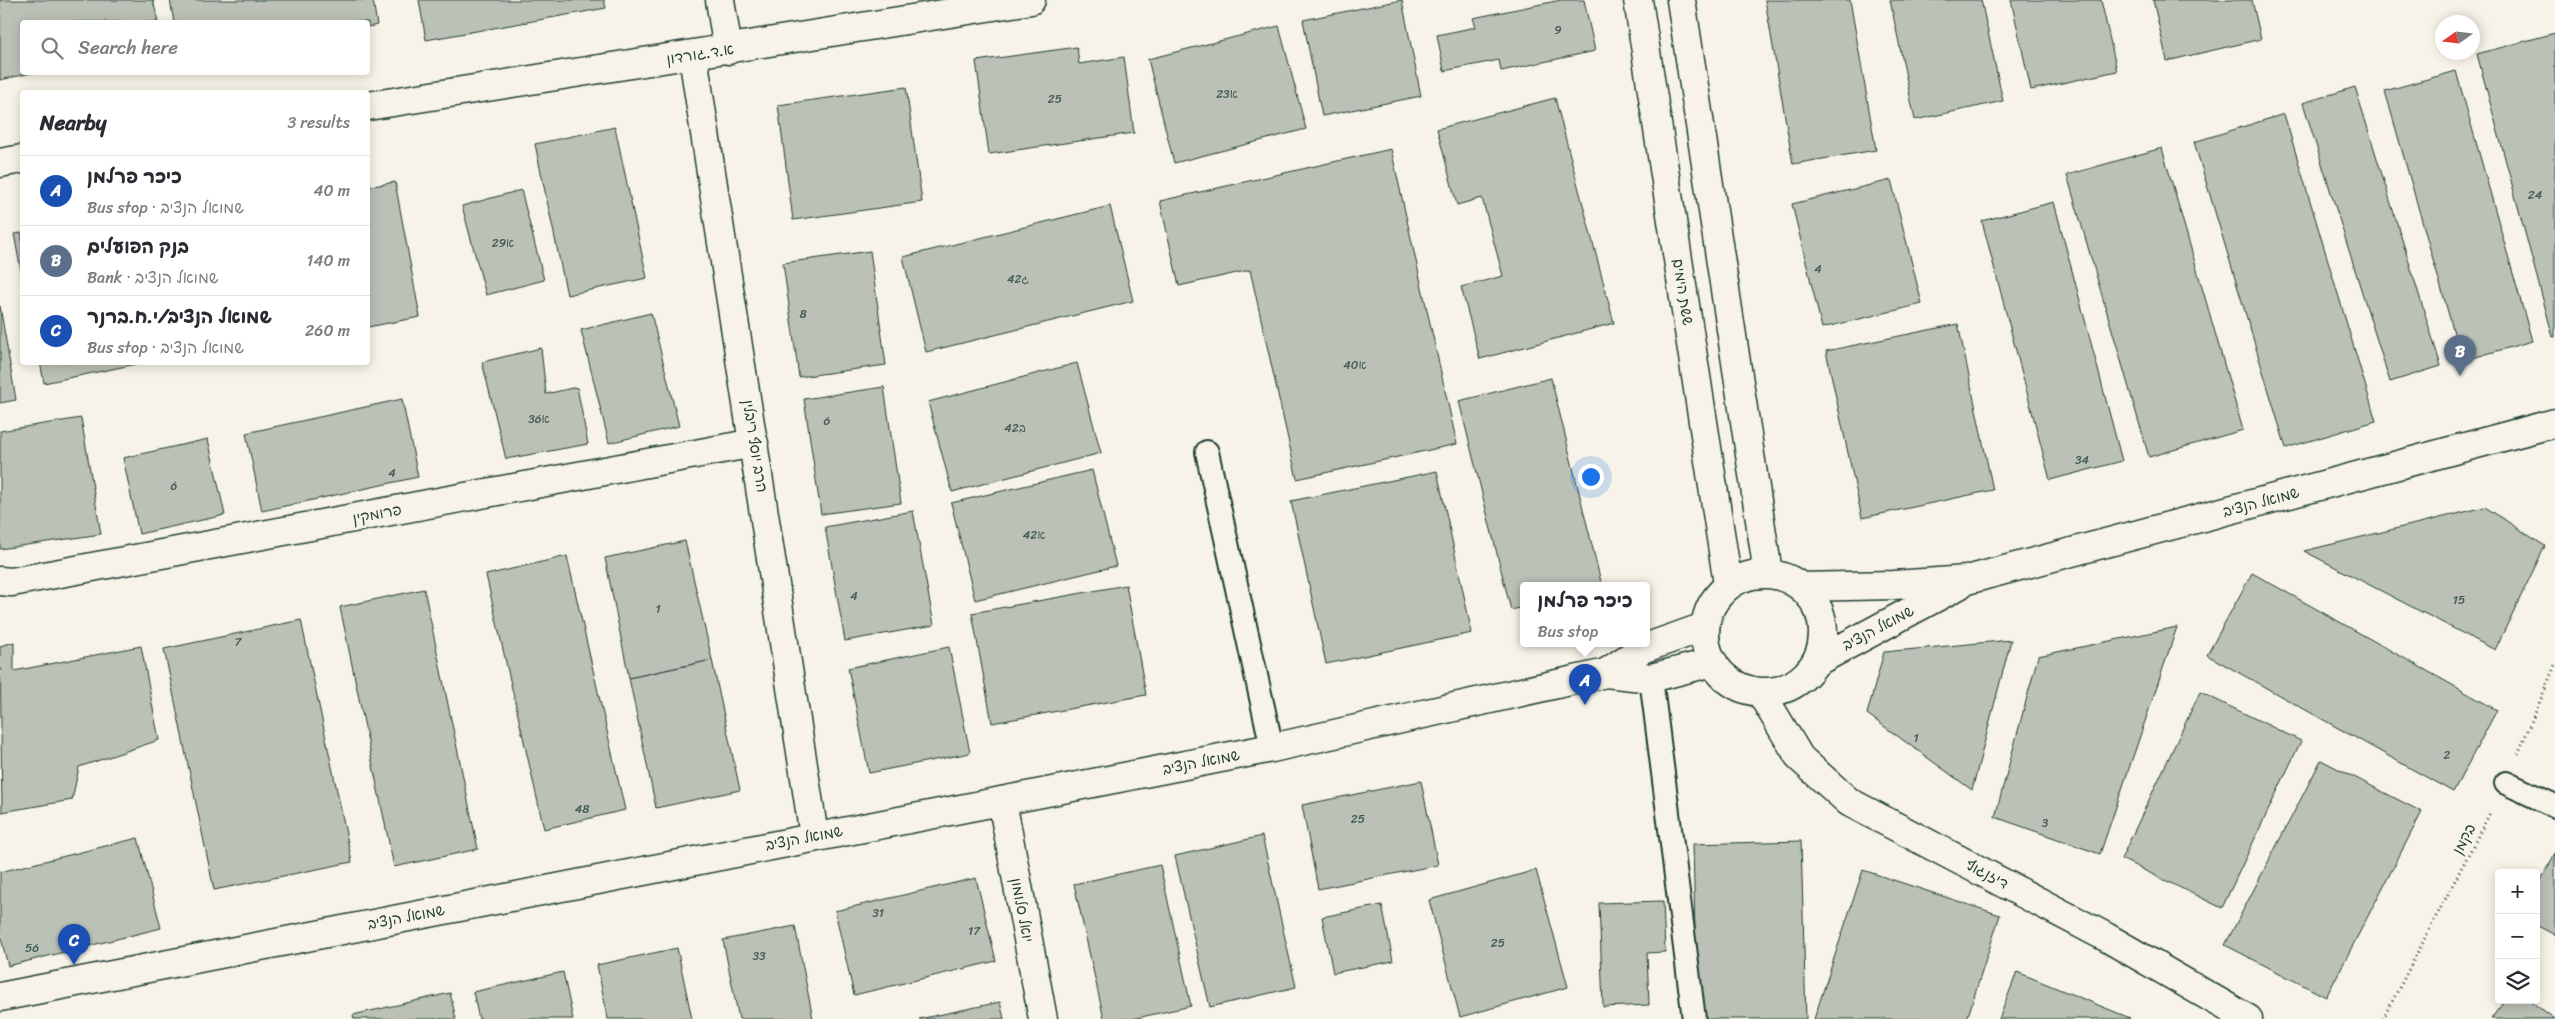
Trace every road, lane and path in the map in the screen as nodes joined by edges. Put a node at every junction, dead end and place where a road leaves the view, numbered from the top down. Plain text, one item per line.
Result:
1 (720, 0) edge
2 (1031, 0) edge
3 (1638, 0) edge
4 (1681, 0) edge
5 (728, 50) junction
6 (693, 56) junction
7 (370, 106) edge
8 (20, 159) edge
9 (0, 163) edge
10 (2555, 423) edge
11 (754, 443) junction
12 (1207, 452) dead end
13 (1768, 573) junction
14 (1967, 580) junction
15 (0, 581) edge
16 (1728, 584) junction
17 (1801, 587) junction
18 (1704, 627) junction
19 (1713, 662) junction
20 (1816, 662) junction
21 (2555, 665) edge
22 (1606, 673) junction
23 (1650, 678) junction
24 (1761, 692) junction
25 (1272, 748) junction
26 (2506, 783) junction
27 (1002, 801) junction
28 (2555, 806) edge
29 (814, 836) junction
30 (0, 997) edge
31 (1043, 1019) edge
32 (1694, 1019) edge
33 (2248, 1019) edge
34 (2383, 1019) edge

1 - 5 street
2 - 5 street, א.ד.גורדון
3 - 16 street, ששת הימים
4 - 13 street
5 - 6 street, א.ד.גורדון
6 - 7 street, א.ד.גורדון
6 - 11 street, הרב יוסף ריבלין
8 - 9 street
10 - 14 street, שמואל הנציב
11 - 15 street, פרומקין
11 - 29 street, הרב יוסף ריבלין
12 - 25 lane
13 - 16 street
13 - 17 street
14 - 17 street, שמואל הנציב
14 - 20 street, שמואל הנציב
16 - 18 street
17 - 20 street
18 - 19 street
18 - 22 street, שמואל הנציב
19 - 23 street, שמואל הנציב
19 - 24 street
20 - 24 street
21 - 26 path, בקמן
22 - 23 street, שמואל הנציב
22 - 25 street, שמואל הנציב
23 - 32 lane
24 - 33 street, דיזנגוף
25 - 27 street, שמואל הנציב
26 - 28 lane
26 - 34 path, בקמן
27 - 29 street, שמואל הנציב
27 - 31 street, יואל סלומון
29 - 30 street, שמואל הנציב

